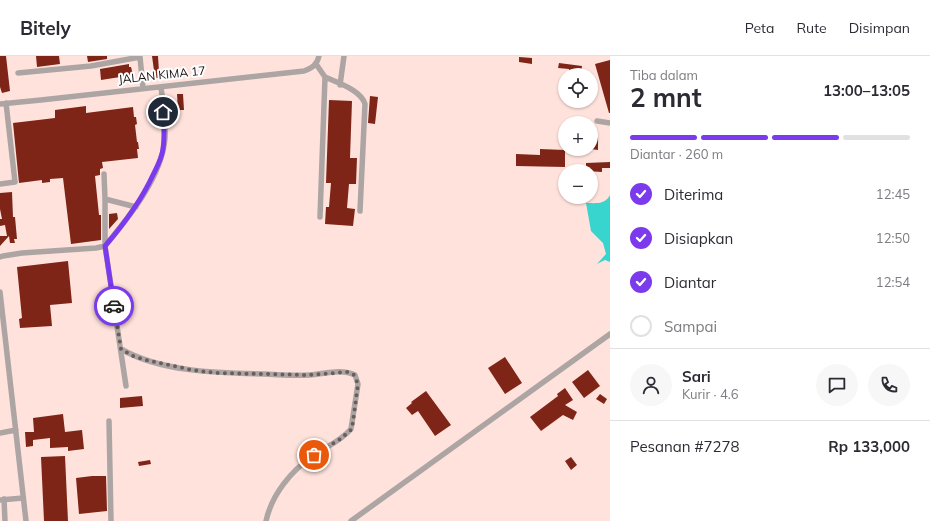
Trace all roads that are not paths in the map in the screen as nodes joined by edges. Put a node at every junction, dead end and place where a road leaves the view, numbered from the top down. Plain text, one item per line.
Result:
1 (140, 56) edge
2 (319, 56) edge
3 (344, 56) edge
4 (316, 64) junction
5 (18, 73) dead end
6 (325, 77) junction
7 (340, 84) junction
8 (161, 86) junction
9 (143, 88) junction
10 (1, 103) edge
11 (598, 121) edge
12 (610, 123) edge
13 (104, 174) dead end
14 (0, 184) edge
15 (105, 199) junction
16 (136, 207) junction
17 (360, 212) dead end
18 (320, 217) dead end
19 (105, 246) junction
20 (0, 257) edge
21 (0, 292) edge
22 (610, 334) edge
23 (121, 349) junction
24 (126, 386) dead end
25 (109, 421) dead end
26 (16, 430) junction
27 (0, 433) edge
28 (23, 498) junction
29 (2, 500) edge
30 (5, 521) edge
31 (26, 521) edge
32 (111, 521) edge
33 (266, 521) edge
34 (351, 521) edge

1 - 5 street
1 - 9 street
2 - 4 street
3 - 7 street
4 - 6 street
4 - 8 street, JALAN KIMA 17
6 - 7 street
6 - 18 street
7 - 17 street
8 - 9 street, JALAN KIMA 17
8 - 16 street
9 - 10 street, JALAN KIMA 17
10 - 14 street
11 - 12 street
13 - 15 street
15 - 16 street
15 - 19 street
16 - 19 street
19 - 20 street
19 - 23 street
21 - 26 street
22 - 34 street
23 - 24 street
23 - 33 street
25 - 32 street
26 - 27 street
26 - 28 street
28 - 29 street
28 - 31 street
29 - 30 street

